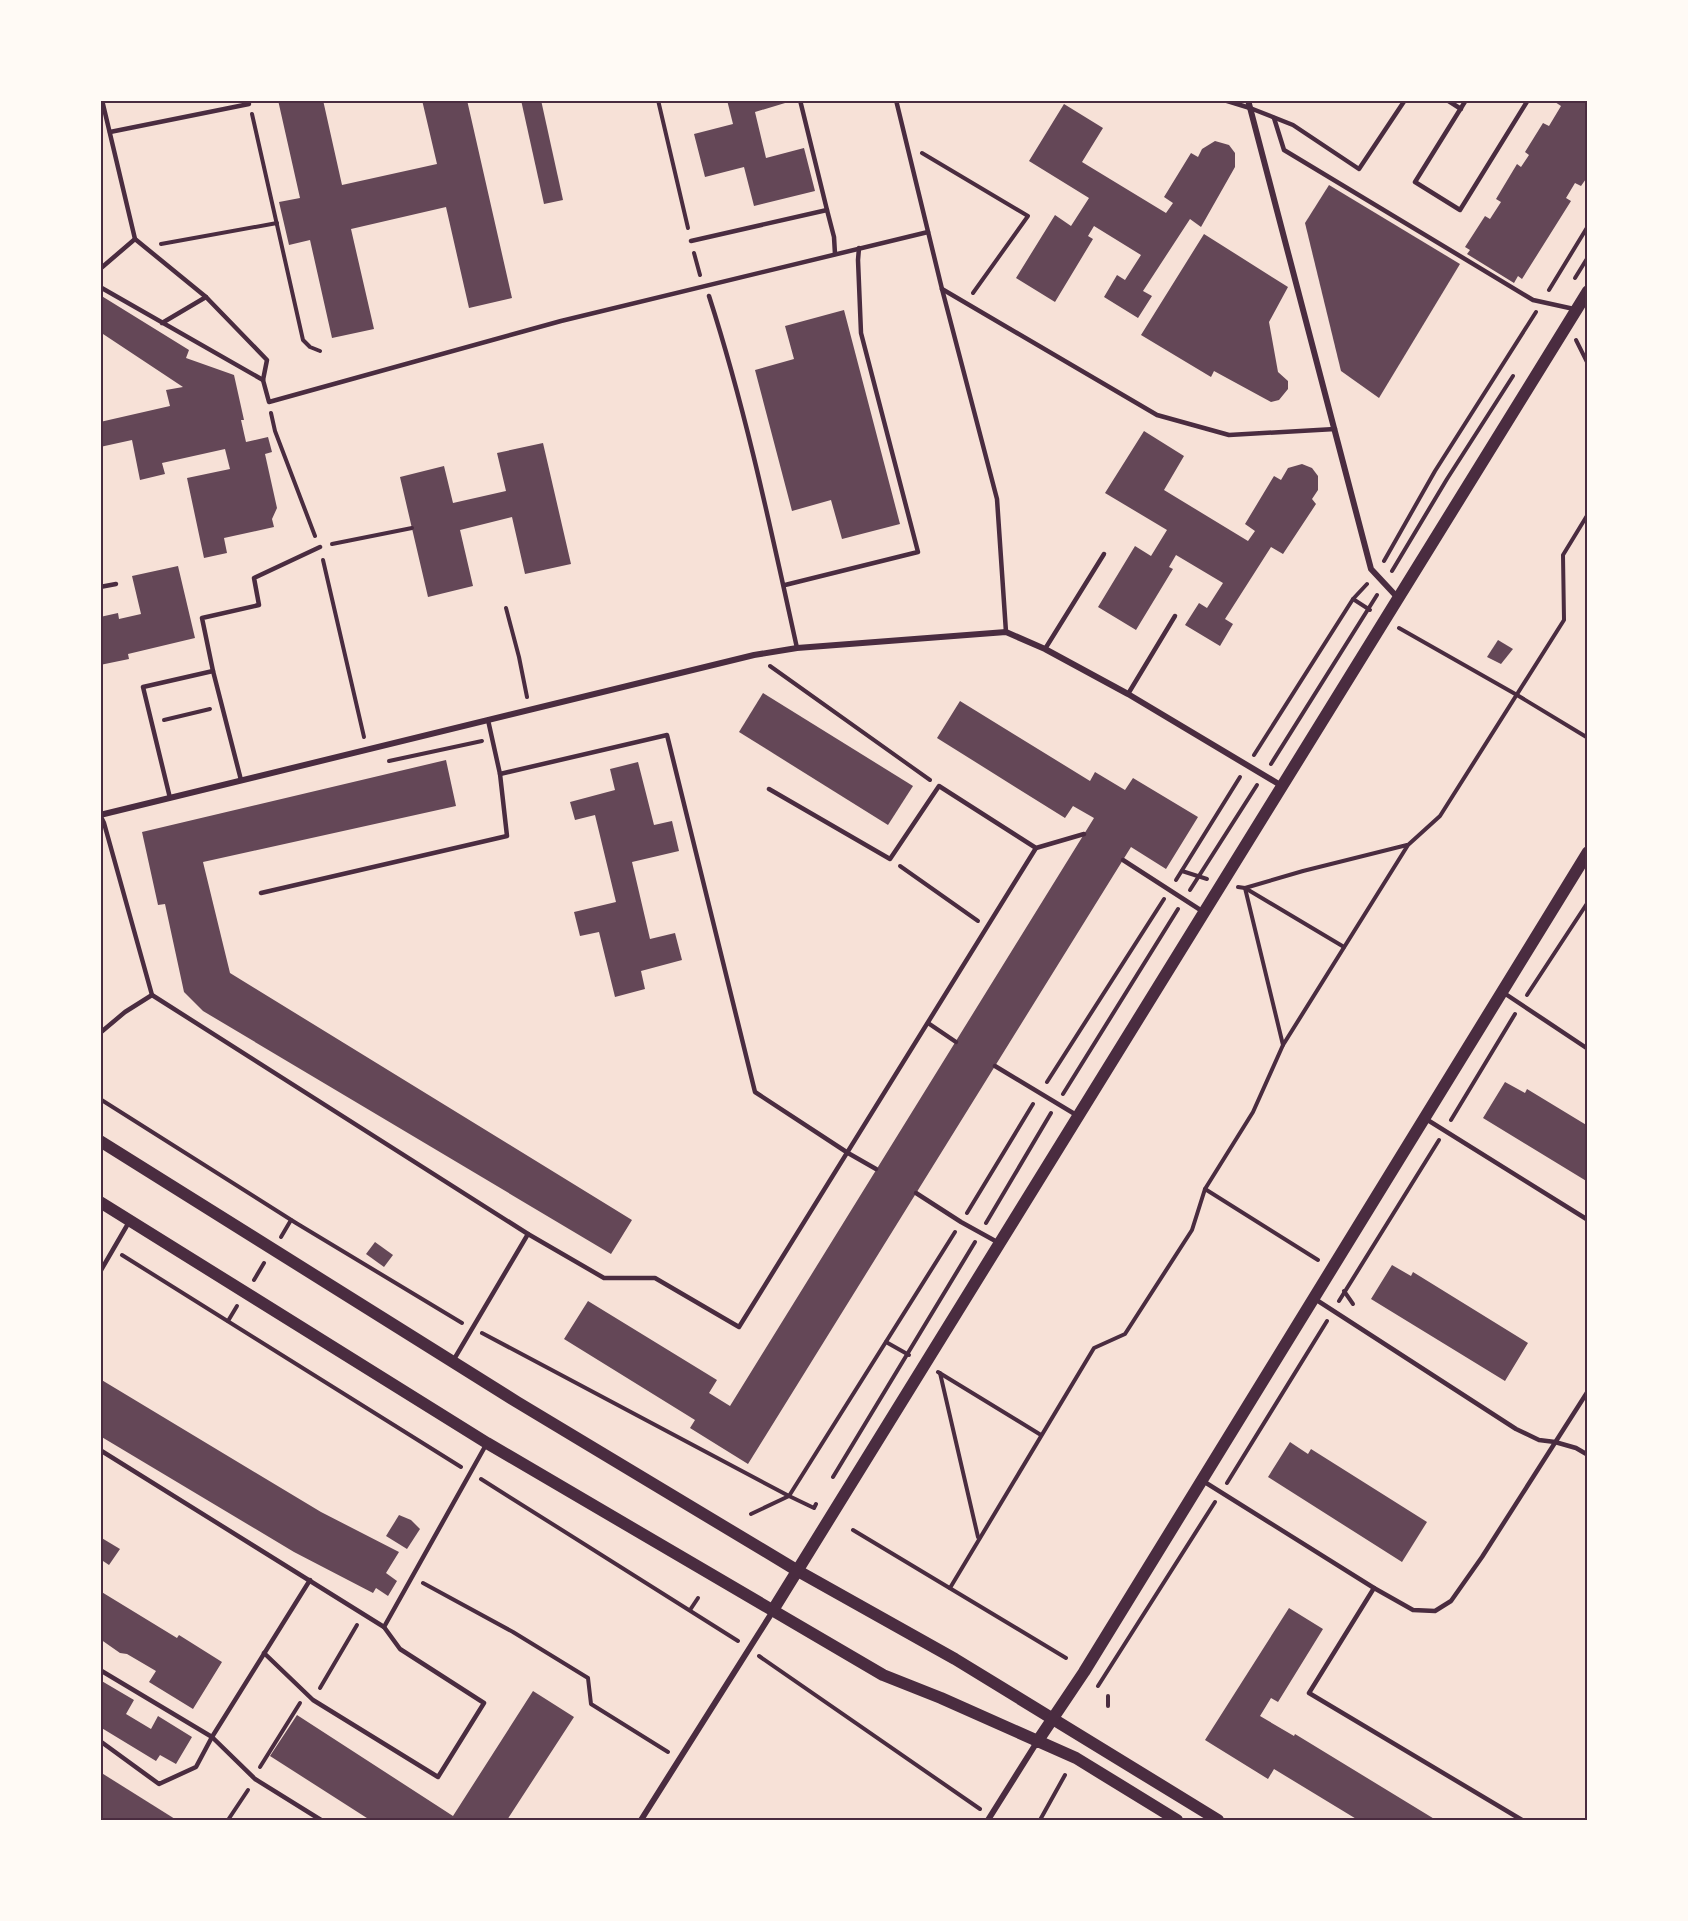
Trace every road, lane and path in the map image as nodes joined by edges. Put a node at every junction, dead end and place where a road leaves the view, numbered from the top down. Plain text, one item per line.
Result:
1 (102, 100) edge
2 (658, 100) edge
3 (800, 100) edge
4 (896, 100) edge
5 (1224, 100) edge
6 (1248, 100) edge
7 (1256, 100) edge
8 (1405, 100) edge
9 (1447, 100) edge
10 (1466, 100) edge
11 (1528, 100) edge
12 (249, 104) joint
13 (1250, 108) junction
14 (1461, 109) junction
15 (1274, 118) junction
16 (110, 132) junction
17 (906, 144) junction
18 (827, 210) junction
19 (277, 223) junction
20 (1587, 226) edge
21 (928, 232) junction
22 (135, 239) junction
23 (691, 241) junction
24 (145, 246) junction
25 (859, 248) junction
26 (835, 254) junction
27 (1587, 257) edge
28 (100, 269) edge
29 (100, 287) edge
30 (702, 287) junction
31 (942, 289) junction
32 (1587, 291) edge
33 (709, 296) dead end
34 (206, 297) junction
35 (1542, 302) junction
36 (966, 303) junction
37 (1558, 306) junction
38 (1576, 309) junction
39 (162, 323) junction
40 (320, 351) dead end
41 (1518, 368) dead end
42 (263, 380) junction
43 (269, 402) junction
44 (1335, 429) junction
45 (1587, 514) edge
46 (412, 528) dead end
47 (320, 547) junction
48 (1104, 554) dead end
49 (1376, 574) junction
50 (1384, 583) junction
51 (116, 584) dead end
52 (785, 585) junction
53 (100, 587) edge
54 (1398, 598) junction
55 (1353, 599) junction
56 (506, 608) dead end
57 (1368, 609) junction
58 (1175, 616) dead end
59 (1384, 620) junction
60 (1005, 632) junction
61 (797, 648) junction
62 (1045, 649) junction
63 (754, 655) junction
64 (213, 671) junction
65 (1128, 694) junction
66 (1518, 695) junction
67 (221, 706) junction
68 (529, 710) junction
69 (488, 720) junction
70 (152, 723) junction
71 (1587, 738) edge
72 (366, 750) junction
73 (1248, 765) junction
74 (500, 774) junction
75 (1264, 775) junction
76 (241, 780) junction
77 (939, 786) junction
78 (1282, 786) junction
79 (769, 789) dead end
80 (170, 798) junction
81 (100, 815) edge
82 (1084, 834) dead end
83 (1408, 845) junction
84 (1036, 848) junction
85 (1587, 852) edge
86 (890, 859) junction
87 (1123, 860) dead end
88 (1182, 871) junction
89 (1199, 876) junction
90 (1223, 884) junction
91 (1245, 888) junction
92 (1170, 890) junction
93 (261, 893) dead end
94 (1184, 899) junction
95 (1587, 902) edge
96 (1204, 912) junction
97 (987, 928) junction
98 (1344, 947) junction
99 (1502, 991) junction
100 (152, 995) junction
101 (1521, 1004) junction
102 (928, 1023) junction
103 (100, 1033) edge
104 (956, 1041) dead end
105 (1283, 1046) junction
106 (1587, 1049) edge
107 (995, 1066) dead end
108 (1039, 1094) junction
109 (100, 1099) edge
110 (1057, 1104) junction
111 (1078, 1116) junction
112 (1424, 1118) junction
113 (1444, 1131) junction
114 (101, 1143) edge
115 (848, 1153) junction
116 (876, 1169) dead end
117 (1205, 1189) junction
118 (916, 1193) dead end
119 (100, 1202) edge
120 (1587, 1220) edge
121 (130, 1221) junction
122 (291, 1221) junction
123 (961, 1222) junction
124 (981, 1233) junction
125 (528, 1234) junction
126 (1000, 1244) junction
127 (273, 1249) junction
128 (113, 1250) junction
129 (1329, 1271) junction
130 (100, 1272) edge
131 (1344, 1292) junction
132 (245, 1293) junction
133 (1313, 1297) junction
134 (1353, 1304) dead end
135 (1333, 1311) junction
136 (228, 1321) junction
137 (471, 1328) junction
138 (886, 1342) junction
139 (907, 1354) junction
140 (453, 1361) junction
141 (924, 1365) junction
142 (940, 1373) junction
143 (1587, 1391) edge
144 (1041, 1435) junction
145 (1555, 1442) junction
146 (487, 1443) junction
147 (100, 1450) edge
148 (1587, 1455) edge
149 (470, 1473) junction
150 (832, 1477) dead end
151 (1201, 1480) junction
152 (1221, 1492) junction
153 (789, 1496) junction
154 (820, 1498) dead end
155 (751, 1514) dead end
156 (853, 1530) dead end
157 (978, 1538) junction
158 (798, 1571) junction
159 (412, 1576) junction
160 (310, 1580) junction
161 (950, 1588) junction
162 (1374, 1588) junction
163 (698, 1598) dead end
164 (690, 1610) junction
165 (773, 1610) junction
166 (363, 1614) junction
167 (384, 1627) junction
168 (749, 1649) junction
169 (264, 1653) junction
170 (1066, 1658) dead end
171 (100, 1670) edge
172 (1098, 1686) dead end
173 (1108, 1696) dead end
174 (313, 1700) junction
175 (1108, 1706) dead end
176 (1052, 1719) junction
177 (212, 1737) junction
178 (100, 1741) edge
179 (1037, 1742) junction
180 (679, 1760) junction
181 (1065, 1775) dead end
182 (255, 1779) junction
183 (989, 1818) edge
184 (228, 1821) edge
185 (321, 1821) edge
186 (641, 1821) edge
187 (1040, 1821) edge
188 (1177, 1821) edge
189 (1218, 1821) edge
190 (1522, 1821) edge

1 - 16 lane
2 - 23 path
3 - 18 lane
4 - 17 lane
5 - 13 lane
6 - 13 street
7 - 13 lane
8 - 15 lane
9 - 14 lane
10 - 14 lane
11 - 14 lane
12 - 16 lane
12 - 19 path
13 - 15 lane
13 - 44 street
15 - 35 lane
16 - 22 lane
17 - 21 lane
17 - 36 path
18 - 23 lane
18 - 26 lane
19 - 24 path
19 - 40 path
20 - 35 path
21 - 25 lane
21 - 31 lane
22 - 24 lane
22 - 28 lane
23 - 30 path
24 - 34 lane
25 - 26 lane
25 - 52 lane
26 - 30 lane
27 - 37 path
29 - 39 lane
30 - 43 lane
31 - 36 lane
31 - 60 lane
32 - 38 main road
33 - 52 lane
34 - 39 lane
34 - 42 lane
35 - 37 lane
35 - 49 path
36 - 44 lane
37 - 38 lane
38 - 54 main road
39 - 42 lane
41 - 50 path
42 - 43 lane
43 - 47 path
44 - 49 street
45 - 66 path
46 - 47 path
47 - 64 lane
47 - 72 path
48 - 62 lane
49 - 50 street
49 - 55 path
50 - 54 street
50 - 57 path
51 - 53 lane
52 - 61 lane
54 - 59 main road
55 - 57 path
55 - 73 path
56 - 68 path
57 - 59 path
57 - 75 path
58 - 65 lane
59 - 66 path
59 - 78 main road
60 - 61 street
60 - 62 street
61 - 63 street
62 - 65 street
63 - 68 street
63 - 77 path
64 - 67 lane
64 - 70 lane
65 - 73 street
66 - 71 path
66 - 83 path
67 - 70 path
67 - 76 lane
68 - 69 street
69 - 72 street
69 - 74 lane
70 - 80 lane
72 - 76 street
73 - 75 street
73 - 88 path
74 - 93 lane
74 - 115 lane
75 - 78 street
75 - 89 path
76 - 80 street
77 - 84 lane
77 - 86 lane
78 - 90 main road
79 - 86 lane
80 - 81 street
81 - 100 lane
82 - 84 lane
83 - 91 path
83 - 98 path
84 - 97 lane
85 - 99 main road
86 - 97 path
87 - 92 lane
88 - 89 path
88 - 92 path
89 - 90 path
89 - 94 path
90 - 91 path
90 - 96 main road
91 - 98 path
91 - 105 path
92 - 94 lane
92 - 108 path
94 - 96 lane
94 - 110 path
95 - 101 path
96 - 111 main road
97 - 102 lane
98 - 105 path
99 - 101 lane
99 - 112 main road
100 - 103 lane
100 - 125 lane
101 - 106 lane
101 - 113 path
102 - 104 lane
102 - 115 lane
105 - 117 path
107 - 108 lane
108 - 110 lane
108 - 123 path
109 - 122 path
110 - 111 lane
110 - 124 path
111 - 126 main road
112 - 113 lane
112 - 129 main road
113 - 120 lane
113 - 131 path
114 - 127 main road
115 - 116 lane
115 - 125 lane
117 - 129 path
117 - 144 path
118 - 123 lane
119 - 121 main road
121 - 128 lane
121 - 132 main road
122 - 127 path
122 - 137 path
123 - 124 lane
123 - 138 path
124 - 126 lane
124 - 139 path
125 - 137 lane
126 - 141 main road
127 - 132 path
127 - 140 main road
128 - 130 lane
128 - 136 path
129 - 131 path
129 - 133 main road
131 - 134 path
131 - 135 path
132 - 136 path
132 - 146 main road
133 - 135 lane
133 - 151 main road
135 - 145 lane
135 - 152 path
136 - 149 path
137 - 140 lane
137 - 153 path
138 - 139 path
138 - 153 path
139 - 141 path
139 - 150 path
140 - 158 main road
141 - 142 path
141 - 158 main road
142 - 144 path
142 - 157 path
143 - 145 lane
144 - 157 path
145 - 148 lane
145 - 162 lane
146 - 149 lane
146 - 165 main road
147 - 160 lane
149 - 159 lane
149 - 164 path
151 - 152 lane
151 - 176 main road
152 - 162 lane
152 - 172 path
153 - 154 path
153 - 155 path
156 - 161 path
157 - 161 path
158 - 165 main road
158 - 176 main road
159 - 167 lane
159 - 180 path
160 - 166 lane
160 - 169 lane
161 - 170 path
162 - 190 lane
163 - 164 path
164 - 168 path
165 - 168 street
165 - 179 main road
166 - 167 lane
166 - 174 path
167 - 174 lane
168 - 180 street
168 - 183 path
169 - 174 lane
169 - 177 lane
171 - 177 lane
173 - 175 path
174 - 182 path
176 - 179 main road
176 - 189 main road
177 - 178 lane
177 - 182 lane
179 - 183 street
179 - 188 main road
180 - 186 street
181 - 187 path
182 - 184 path
182 - 185 lane

